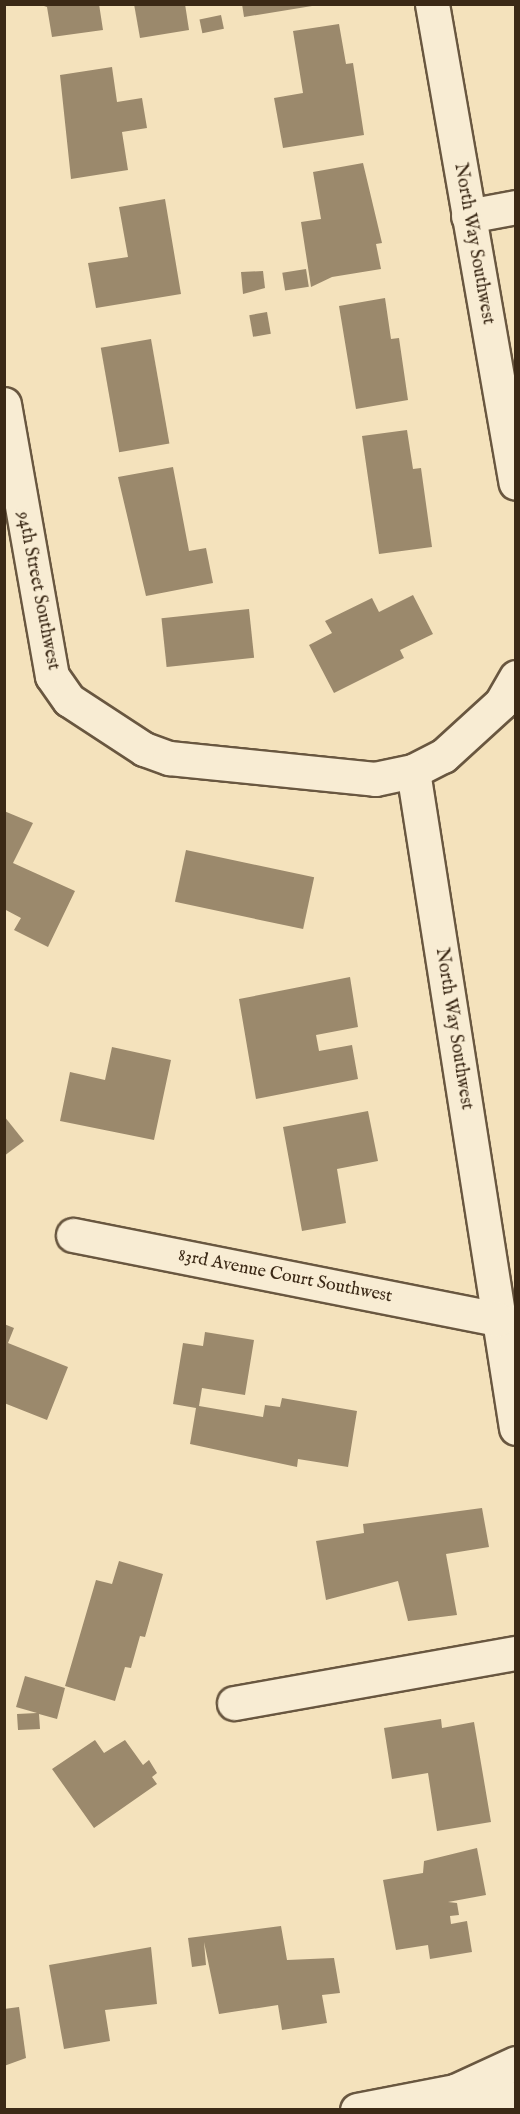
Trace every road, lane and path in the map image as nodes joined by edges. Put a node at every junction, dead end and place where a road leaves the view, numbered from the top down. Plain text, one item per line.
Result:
1 (432, 4) edge
2 (516, 207) edge
3 (468, 216) junction
4 (4, 404) edge
5 (516, 483) edge
6 (516, 677) edge
7 (413, 771) junction
8 (73, 1235) dead end
9 (498, 1319) junction
10 (516, 1428) edge
11 (516, 1653) edge
12 (234, 1703) dead end
13 (516, 2063) edge
14 (455, 2091) junction
15 (516, 2099) edge
16 (357, 2109) edge

1 - 3 street, North Way Southwest
2 - 3 street
3 - 5 street, North Way Southwest
4 - 7 street, 94th Street Southwest
6 - 7 street
7 - 9 street, North Way Southwest
8 - 9 street, 83rd Avenue Court Southwest
9 - 10 street, North Way Southwest
11 - 12 street
13 - 14 street
14 - 15 street
14 - 16 street

